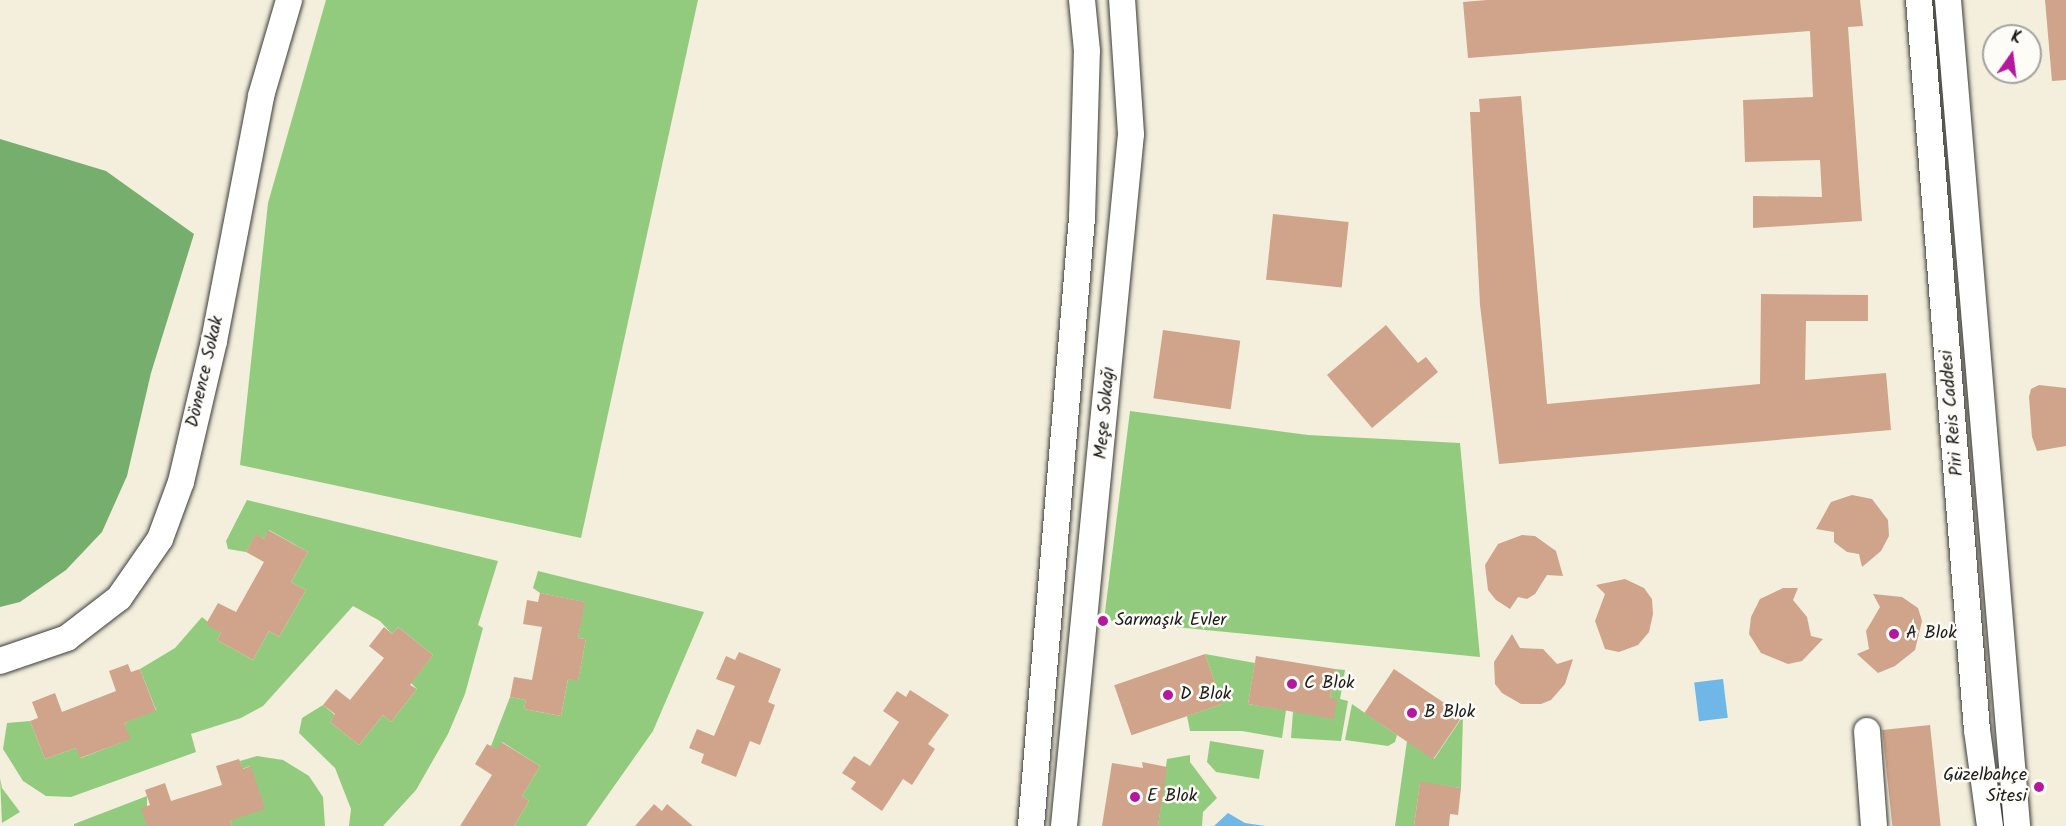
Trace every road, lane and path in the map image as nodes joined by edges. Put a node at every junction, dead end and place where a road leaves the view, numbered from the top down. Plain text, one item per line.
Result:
1 (289, 0) edge
2 (1082, 0) edge
3 (1122, 0) edge
4 (1919, 0) edge
5 (1948, 0) edge
6 (0, 661) edge
7 (1867, 731) dead end
8 (1031, 826) edge
9 (1064, 826) edge
10 (1874, 826) edge
11 (1989, 826) edge
12 (2017, 826) edge

1 - 6 street, Dönence Sokak
2 - 8 street
3 - 9 street, Meşe Sokağı
4 - 11 street, Piri Reis Caddesi
5 - 12 street, Piri Reis Caddesi
7 - 10 street

